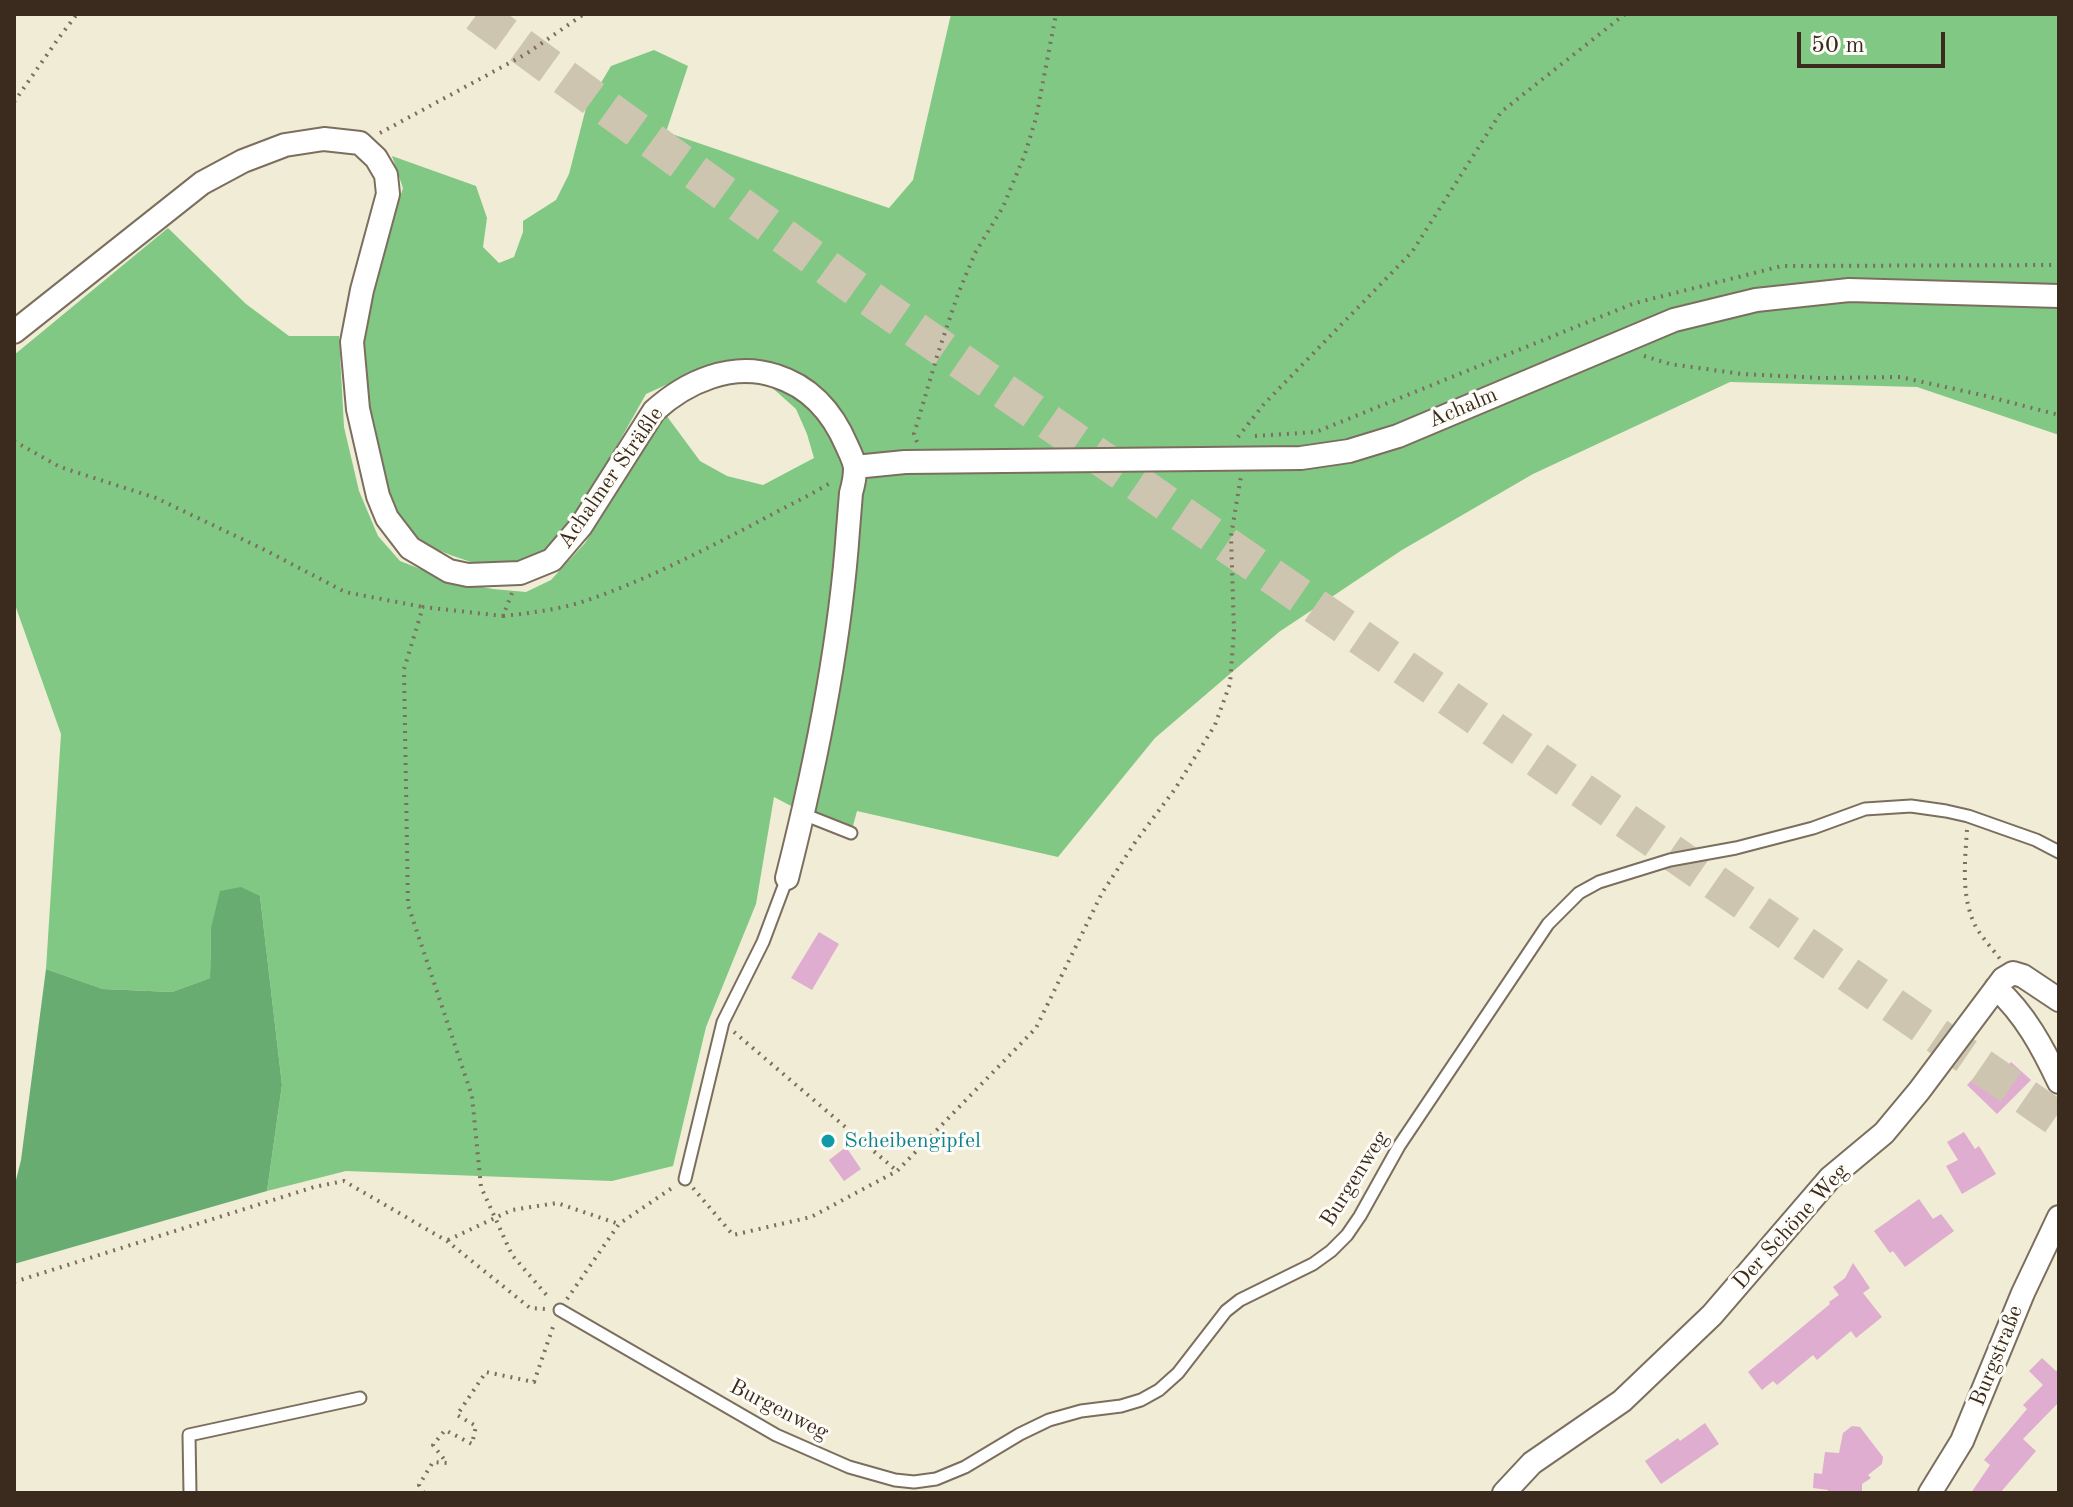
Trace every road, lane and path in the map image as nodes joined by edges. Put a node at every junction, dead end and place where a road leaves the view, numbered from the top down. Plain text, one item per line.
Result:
1 (77, 14) edge
2 (584, 14) edge
3 (1056, 14) edge
4 (1625, 14) edge
5 (14, 102) edge
6 (360, 143) junction
7 (2059, 296) edge
8 (14, 332) edge
9 (1619, 344) junction
10 (2059, 415) edge
11 (1239, 437) dead end
12 (14, 441) edge
13 (918, 444) dead end
14 (1243, 459) junction
15 (855, 467) junction
16 (520, 573) junction
17 (423, 607) junction
18 (503, 616) junction
19 (803, 814) junction
20 (851, 833) dead end
21 (1967, 841) dead end
22 (2059, 852) edge
23 (787, 878) joint
24 (2000, 958) dead end
25 (1996, 988) junction
26 (2059, 1000) edge
27 (723, 1022) junction
28 (2059, 1082) edge
29 (897, 1171) junction
30 (685, 1179) junction
31 (2059, 1217) edge
32 (495, 1218) junction
33 (619, 1224) junction
34 (447, 1241) junction
35 (14, 1282) edge
36 (560, 1310) junction
37 (360, 1398) dead end
38 (190, 1493) edge
39 (424, 1493) edge
40 (1504, 1493) edge
41 (1930, 1493) edge

1 - 5 path
2 - 6 path
3 - 13 path
4 - 11 path
6 - 8 street
6 - 16 street, Achalmer Sträßle
7 - 9 street, Achalm
9 - 10 path
9 - 14 street, Achalm
12 - 17 path
14 - 15 street, Achalm
14 - 29 path
15 - 16 street, Achalmer Sträßle
15 - 18 path
15 - 19 street
16 - 18 path
17 - 18 path
17 - 32 path
19 - 20 lane
19 - 23 street
21 - 24 path
22 - 36 lane, Burgenweg
23 - 27 lane
25 - 26 street
25 - 28 street
25 - 40 street, Der Schöne Weg
27 - 29 path
27 - 30 lane
29 - 30 path
30 - 33 path
31 - 41 street, Burgstraße
32 - 33 path
32 - 34 path
32 - 36 path
33 - 36 path
34 - 35 path
34 - 36 path
36 - 39 path
37 - 38 lane

